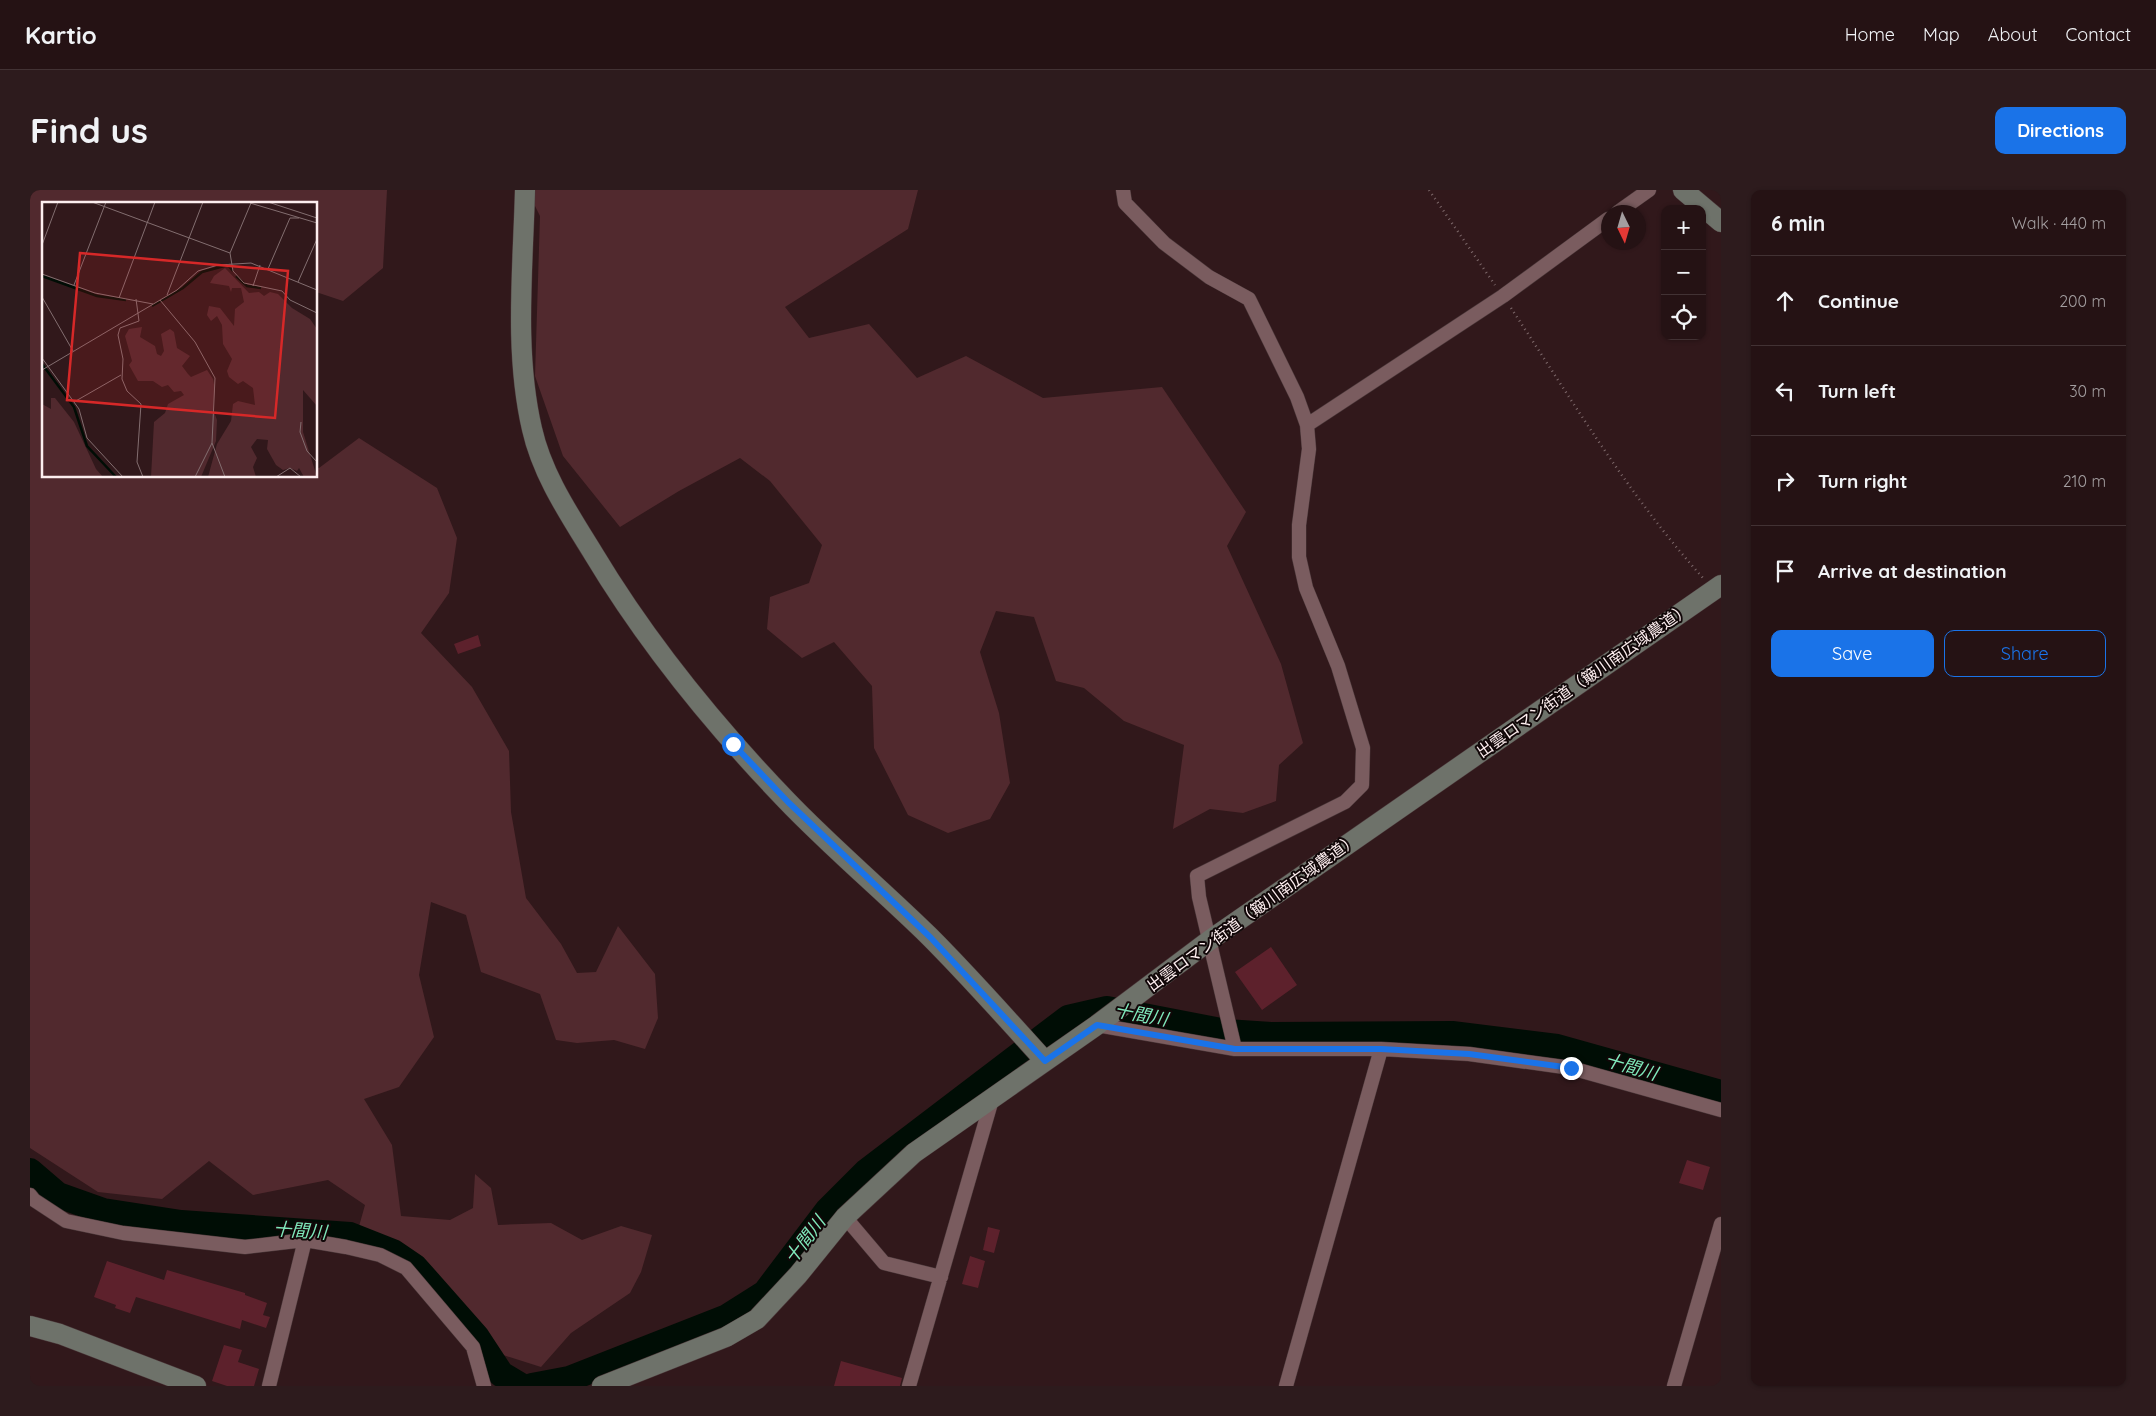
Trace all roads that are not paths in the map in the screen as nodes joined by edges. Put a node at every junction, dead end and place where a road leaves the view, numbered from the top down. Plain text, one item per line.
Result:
1 (525, 190) edge
2 (1123, 190) edge
3 (1649, 190) edge
4 (1683, 190) edge
5 (1628, 205) edge
6 (1721, 222) edge
7 (1601, 224) edge
8 (1307, 425) junction
9 (1719, 592) edge
10 (1210, 940) junction
11 (1097, 1025) junction
12 (1235, 1049) junction
13 (1381, 1049) junction
14 (1045, 1061) junction
15 (992, 1096) junction
16 (1721, 1110) edge
17 (30, 1194) edge
18 (845, 1217) junction
19 (1721, 1224) edge
20 (305, 1240) junction
21 (941, 1277) junction
22 (30, 1326) edge
23 (196, 1386) edge
24 (269, 1386) edge
25 (484, 1386) edge
26 (602, 1386) edge
27 (910, 1386) edge
28 (1286, 1386) edge
29 (1674, 1386) edge

1 - 14 street
2 - 8 street
3 - 5 street
4 - 6 street
7 - 8 street
8 - 10 street
9 - 10 street, 出雲ロマン街道（簸川南広域農道）
10 - 11 street, 出雲ロマン街道（簸川南広域農道）
10 - 12 street
11 - 12 street
11 - 14 street, 出雲ロマン街道（簸川南広域農道）
12 - 13 street
13 - 16 street
13 - 28 street
14 - 15 street, 出雲ロマン街道（簸川南広域農道）
15 - 18 street, 出雲ロマン街道（簸川南広域農道）
15 - 21 street
17 - 20 street
18 - 21 street
18 - 26 street, 出雲ロマン街道（簸川南広域農道）
19 - 29 street
20 - 24 street
20 - 25 street
21 - 27 street
22 - 23 street

